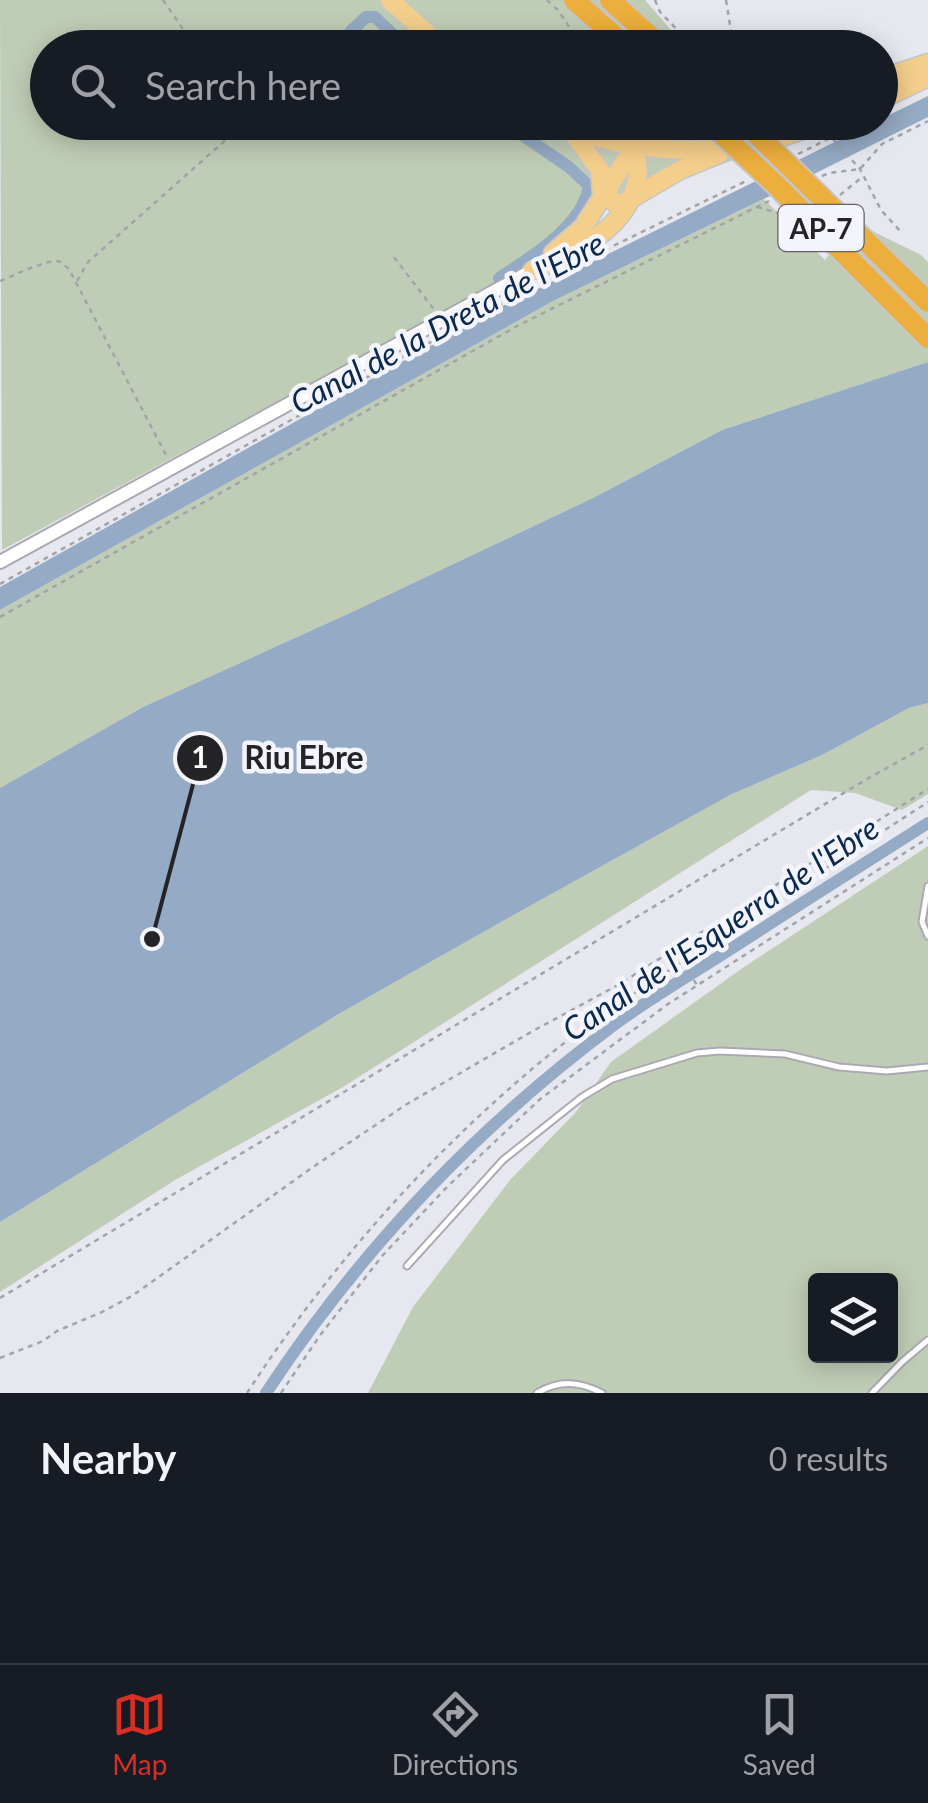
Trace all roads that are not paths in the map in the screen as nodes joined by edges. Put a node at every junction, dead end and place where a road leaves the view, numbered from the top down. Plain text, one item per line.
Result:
1 (379, 0) edge
2 (390, 0) edge
3 (574, 0) edge
4 (610, 0) edge
5 (416, 30) edge
6 (419, 30) edge
7 (608, 30) edge
8 (643, 30) edge
9 (928, 63) edge
10 (898, 73) edge
11 (928, 77) edge
12 (898, 91) edge
13 (578, 140) edge
14 (606, 140) edge
15 (728, 140) edge
16 (762, 140) edge
17 (772, 140) edge
18 (748, 144) junction
19 (634, 147) junction
20 (610, 182) junction
21 (629, 201) junction
22 (597, 205) junction
23 (540, 274) junction
24 (928, 302) edge
25 (928, 338) edge
26 (0, 562) edge
27 (928, 886) edge
28 (928, 936) edge
29 (928, 1067) edge
30 (407, 1266) dead end
31 (928, 1340) edge
32 (536, 1393) edge
33 (602, 1393) edge
34 (872, 1393) edge

1 - 5 main road
2 - 6 main road
3 - 7 highway
4 - 8 highway
9 - 10 main road
11 - 12 main road
13 - 22 main road
14 - 19 main road
15 - 25 highway, AP-7, bridge
16 - 24 highway, AP-7, bridge
17 - 18 main road
18 - 19 main road
18 - 21 main road
19 - 20 main road
19 - 21 main road
20 - 21 main road
20 - 22 main road
21 - 23 main road
22 - 23 main road
23 - 26 street
27 - 28 lane
29 - 30 lane
31 - 34 lane
32 - 33 lane

